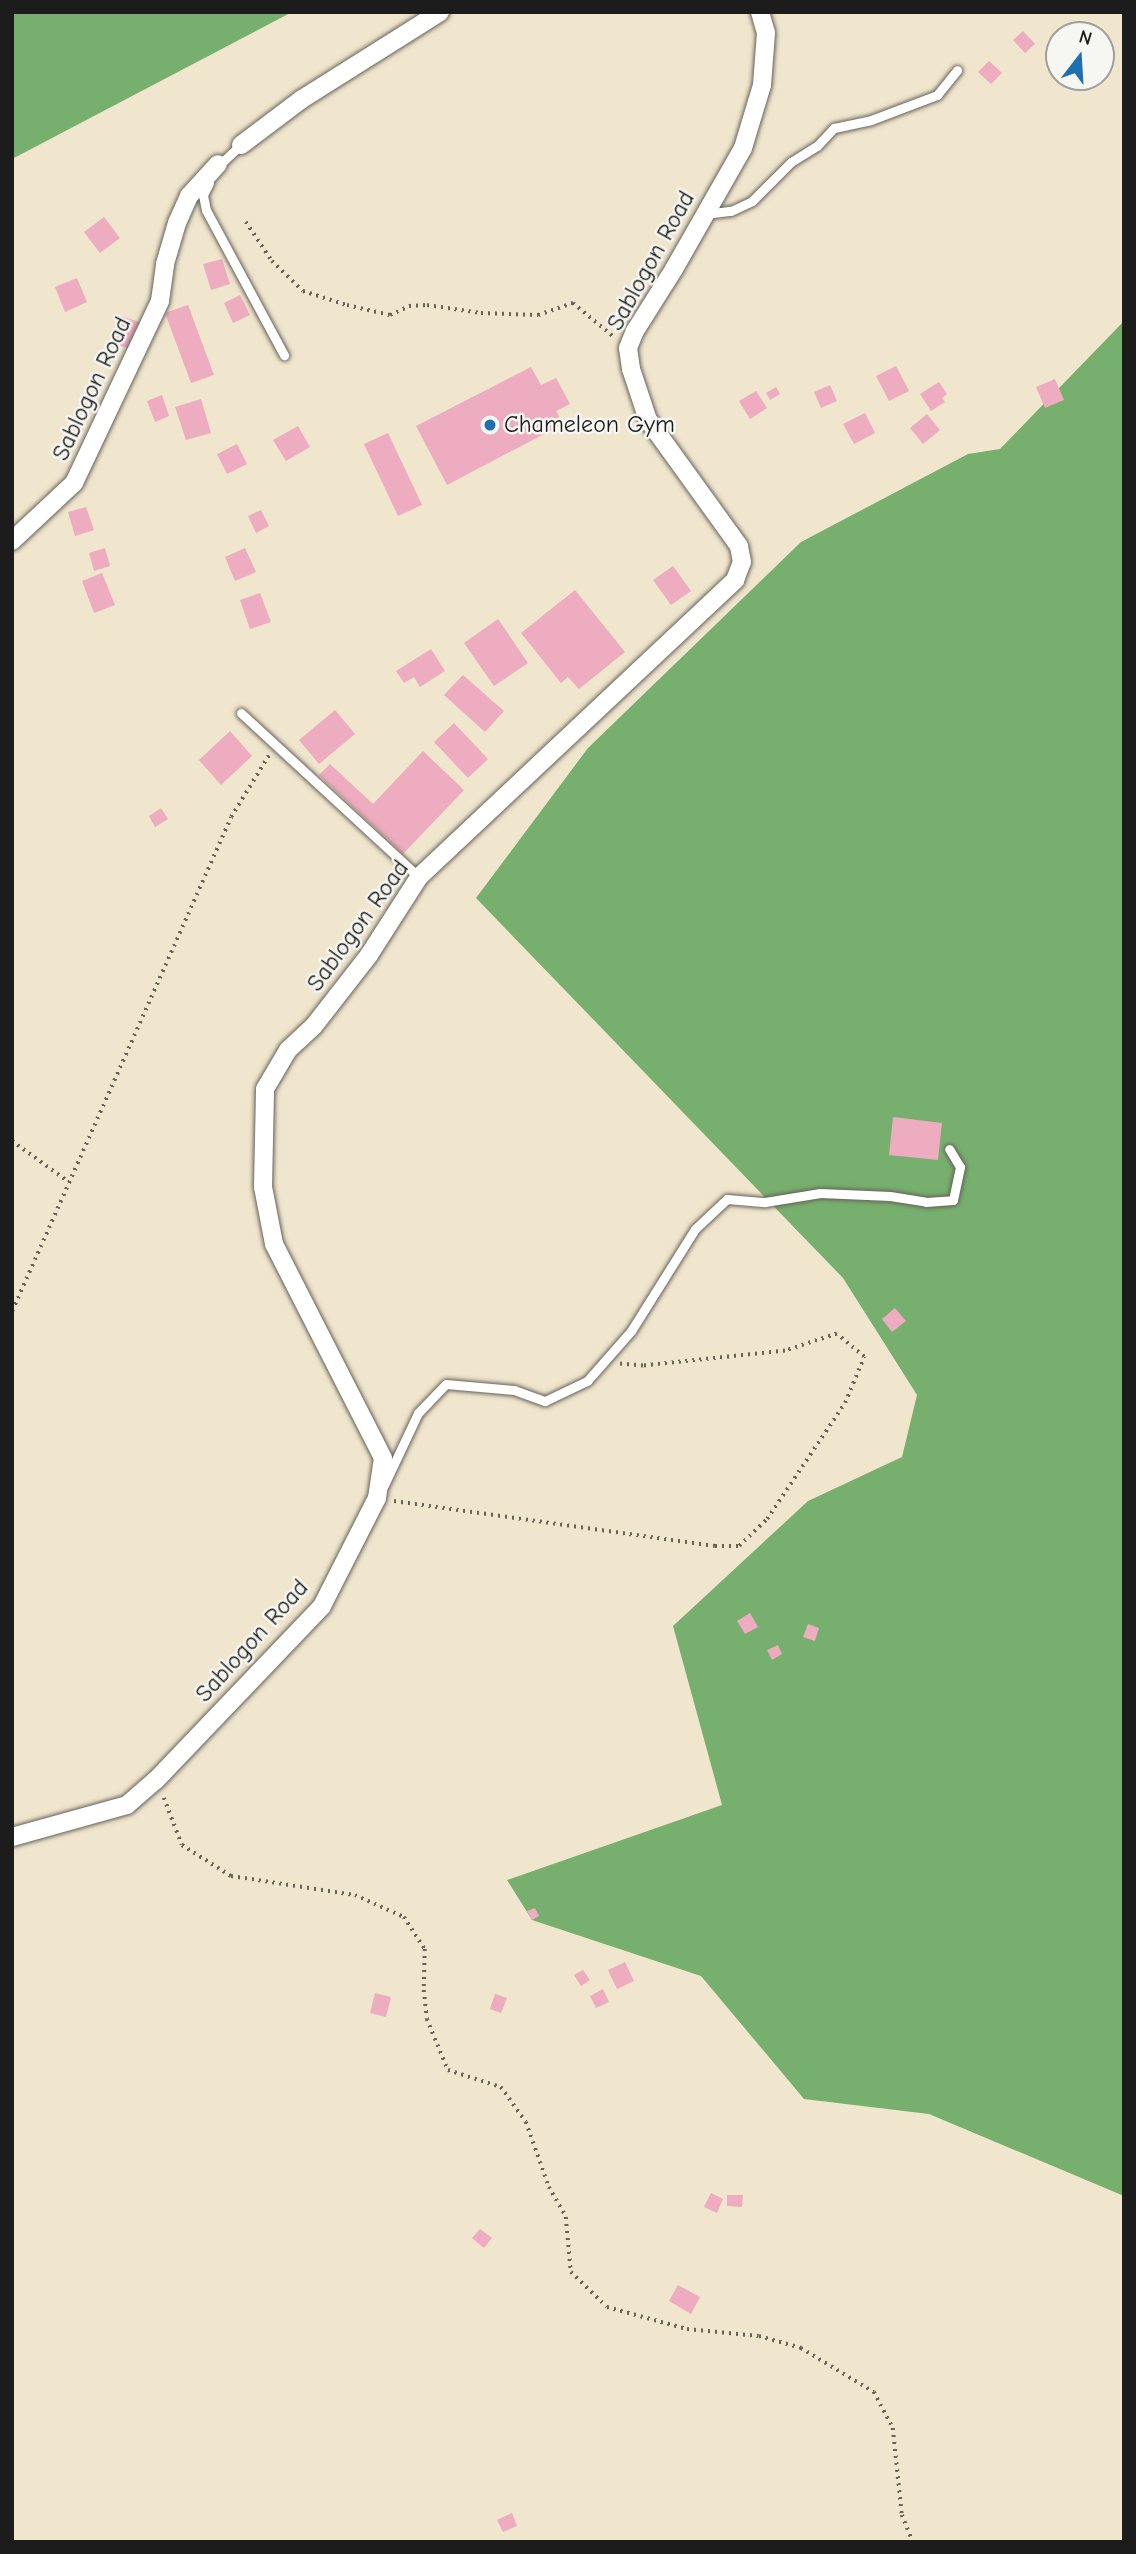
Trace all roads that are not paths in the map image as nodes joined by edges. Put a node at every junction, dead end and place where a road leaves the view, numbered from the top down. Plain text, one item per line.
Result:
1 (440, 12) edge
2 (760, 12) edge
3 (957, 70) dead end
4 (241, 145) joint
5 (218, 164) junction
6 (705, 214) junction
7 (284, 355) dead end
8 (12, 541) edge
9 (241, 712) dead end
10 (419, 877) junction
11 (949, 1149) dead end
12 (377, 1498) junction
13 (12, 1837) edge

1 - 4 street
2 - 6 street, Sablogon Road
3 - 6 lane
4 - 5 lane
5 - 7 lane
5 - 8 street, Sablogon Road
6 - 10 street, Sablogon Road
9 - 10 lane
10 - 12 street, Sablogon Road
11 - 12 lane
12 - 13 street, Sablogon Road

